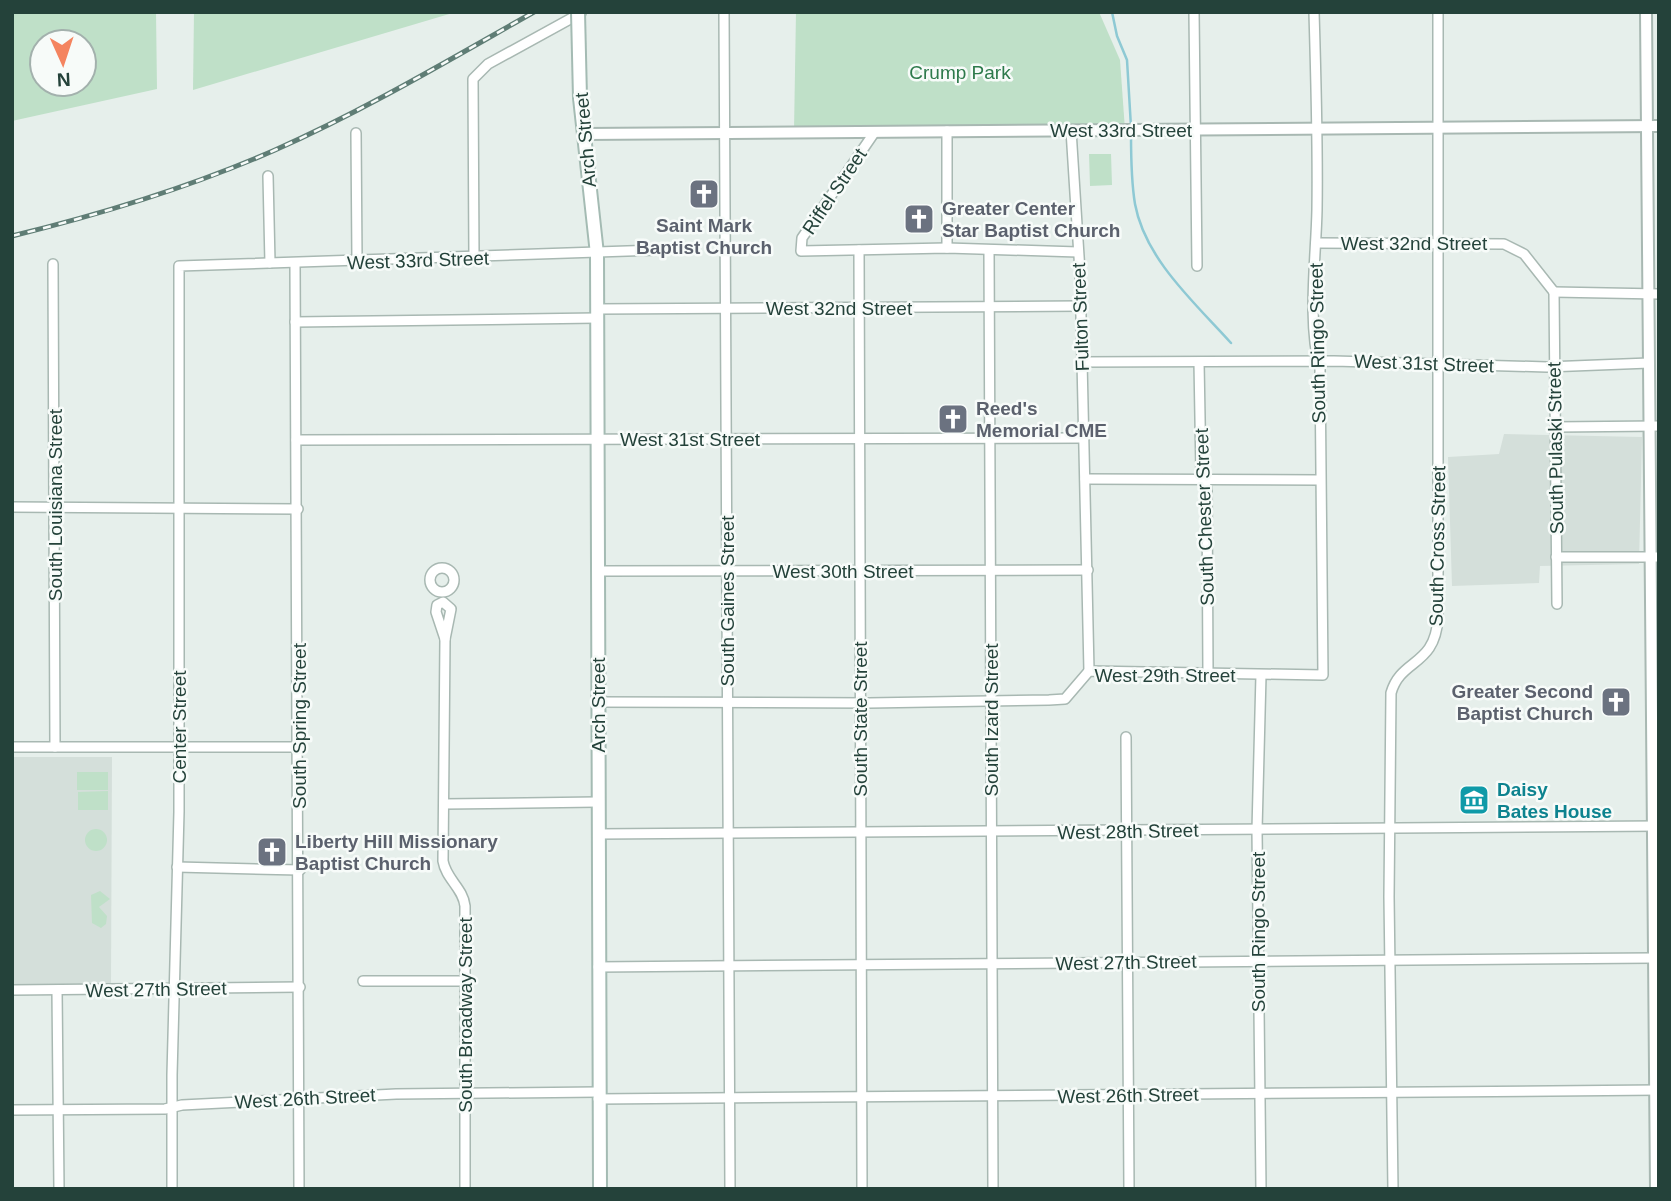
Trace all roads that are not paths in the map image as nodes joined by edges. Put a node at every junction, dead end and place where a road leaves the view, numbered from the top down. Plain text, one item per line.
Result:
1 (580, 12) edge
2 (724, 12) edge
3 (1194, 12) edge
4 (1314, 12) edge
5 (1438, 12) edge
6 (1646, 12) edge
7 (1659, 125) edge
8 (1647, 126) junction
9 (1440, 127) junction
10 (1318, 128) junction
11 (1071, 130) junction
12 (1195, 130) junction
13 (947, 131) junction
14 (725, 132) junction
15 (874, 132) junction
16 (356, 133) dead end
17 (584, 134) junction
18 (268, 176) dead end
19 (1316, 243) junction
20 (1439, 245) junction
21 (947, 248) junction
22 (657, 250) dead end
23 (859, 250) junction
24 (989, 250) junction
25 (1078, 251) junction
26 (597, 254) junction
27 (357, 258) junction
28 (474, 258) junction
29 (270, 263) junction
30 (53, 264) dead end
31 (295, 264) junction
32 (179, 266) joint
33 (1197, 266) dead end
34 (1554, 292) junction
35 (1653, 294) edge
36 (1080, 306) junction
37 (990, 307) junction
38 (726, 308) junction
39 (859, 309) junction
40 (597, 313) junction
41 (295, 322) junction
42 (1317, 361) junction
43 (1082, 362) junction
44 (1199, 362) junction
45 (1649, 363) junction
46 (1440, 364) junction
47 (1554, 366) junction
48 (1654, 426) edge
49 (1555, 427) junction
50 (860, 438) junction
51 (1084, 438) junction
52 (726, 439) junction
53 (990, 439) junction
54 (296, 440) junction
55 (598, 440) junction
56 (1085, 479) junction
57 (1202, 480) junction
58 (1319, 480) junction
59 (12, 507) edge
60 (56, 508) junction
61 (180, 509) junction
62 (298, 509) junction
63 (1556, 557) junction
64 (1655, 557) edge
65 (1088, 570) junction
66 (598, 571) junction
67 (727, 571) junction
68 (859, 571) junction
69 (990, 571) junction
70 (443, 598) dead end
71 (1557, 604) dead end
72 (1089, 671) junction
73 (1208, 673) junction
74 (1261, 675) junction
75 (1323, 675) joint
76 (991, 701) junction
77 (599, 702) junction
78 (727, 702) junction
79 (860, 703) junction
80 (1126, 737) dead end
81 (12, 747) edge
82 (55, 747) junction
83 (298, 747) junction
84 (179, 748) junction
85 (597, 802) junction
86 (444, 804) junction
87 (1656, 826) edge
88 (1390, 829) junction
89 (1257, 830) junction
90 (1128, 831) junction
91 (860, 833) junction
92 (992, 833) junction
93 (598, 834) junction
94 (728, 834) junction
95 (177, 867) junction
96 (300, 870) junction
97 (1653, 958) junction
98 (1390, 960) junction
99 (1258, 962) junction
100 (1129, 963) junction
101 (861, 964) junction
102 (992, 964) junction
103 (729, 966) junction
104 (598, 967) junction
105 (363, 981) dead end
106 (466, 981) junction
107 (300, 987) junction
108 (175, 988) junction
109 (12, 990) edge
110 (57, 990) junction
111 (1657, 1090) edge
112 (1392, 1093) junction
113 (466, 1094) junction
114 (1259, 1094) junction
115 (598, 1095) junction
116 (1129, 1095) junction
117 (993, 1096) junction
118 (861, 1097) junction
119 (300, 1098) junction
120 (729, 1098) junction
121 (172, 1109) junction
122 (12, 1110) edge
123 (59, 1110) junction
124 (58, 1189) edge
125 (172, 1189) edge
126 (299, 1189) edge
127 (465, 1189) edge
128 (600, 1189) edge
129 (730, 1189) edge
130 (862, 1189) edge
131 (993, 1189) edge
132 (1129, 1189) edge
133 (1261, 1189) edge
134 (1393, 1189) edge
135 (1656, 1189) edge

1 - 17 main road, Arch Street, bridge
1 - 28 street
2 - 14 street, South Gaines Street
3 - 12 street
4 - 10 street, South Ringo Street
5 - 9 street, South Cross Street
6 - 8 street
7 - 8 street, West 33rd Street
8 - 9 street, West 33rd Street
8 - 35 street
9 - 10 street, West 33rd Street
9 - 20 street, South Cross Street
10 - 12 street, West 33rd Street
10 - 19 street, South Ringo Street
11 - 12 street, West 33rd Street
11 - 13 street, West 33rd Street
11 - 25 street, Fulton Street
12 - 33 street
13 - 15 street, West 33rd Street
13 - 21 street
14 - 15 street, West 33rd Street
14 - 17 street, West 33rd Street
14 - 38 street, South Gaines Street
15 - 23 street, Riffel Street
16 - 27 street
17 - 26 main road, Arch Street
18 - 29 street
19 - 20 street, West 32nd Street
19 - 42 street, South Ringo Street
20 - 34 street, West 32nd Street
20 - 46 street, South Cross Street
21 - 23 street
21 - 24 street
22 - 26 street, West 33rd Street
23 - 39 street, South State Street
24 - 25 street
24 - 37 street, South Izard Street
25 - 36 street, Fulton Street
26 - 28 street, West 33rd Street
26 - 40 main road, Arch Street
27 - 28 street, West 33rd Street
27 - 31 street, West 33rd Street
29 - 31 street, West 33rd Street
29 - 32 street, West 33rd Street
30 - 60 street, South Louisiana Street
31 - 41 street, South Spring Street
32 - 61 street, Center Street
34 - 35 street
34 - 47 street, South Pulaski Street
35 - 45 street
36 - 37 street, West 32nd Street
36 - 43 street, Fulton Street
37 - 39 street, West 32nd Street
37 - 53 street, South Izard Street
38 - 39 street, West 32nd Street
38 - 40 street, West 32nd Street
38 - 52 street, South Gaines Street
39 - 50 street, South State Street
40 - 41 street, West 32nd Street
40 - 55 main road, Arch Street
41 - 54 street, South Spring Street
42 - 44 street, West 31st Street
42 - 46 street, West 31st Street
42 - 58 street, South Ringo Street
43 - 44 street, West 31st Street
43 - 51 street, Fulton Street
44 - 57 street, South Chester Street
45 - 47 street, West 31st Street
45 - 48 street
46 - 47 street, West 31st Street
46 - 88 street, South Cross Street
47 - 49 street, South Pulaski Street
48 - 49 street
48 - 64 street
49 - 63 street, South Pulaski Street
50 - 52 street, West 31st Street
50 - 53 street, West 31st Street
50 - 68 street, South State Street
51 - 53 street, West 31st Street
51 - 56 street, Fulton Street
52 - 55 street, West 31st Street
52 - 67 street, South Gaines Street
53 - 69 street, South Izard Street
54 - 55 street, West 31st Street
54 - 62 street, South Spring Street
55 - 66 main road, Arch Street
56 - 57 street
56 - 65 street, Fulton Street
57 - 58 street
57 - 73 street, South Chester Street
58 - 75 street, South Ringo Street
59 - 60 street
60 - 61 street
60 - 82 street, South Louisiana Street
61 - 62 street
61 - 84 street, Center Street
62 - 83 street, South Spring Street
63 - 64 street
63 - 71 street, South Pulaski Street
64 - 87 street
65 - 69 street, West 30th Street
65 - 72 street, Fulton Street
66 - 67 street, West 30th Street
66 - 77 main road, Arch Street
67 - 68 street, West 30th Street
67 - 78 street, South Gaines Street
68 - 69 street, West 30th Street
68 - 79 street, South State Street
69 - 76 street, South Izard Street
70 - 86 street, South Broadway Street
72 - 73 street, West 29th Street
72 - 76 street, West 29th Street
73 - 74 street, West 29th Street
74 - 75 street, West 29th Street
74 - 89 street, South Ringo Street
76 - 79 street, West 29th Street
76 - 92 street, South Izard Street
77 - 78 street, West 29th Street
77 - 85 main road, Arch Street
78 - 79 street, West 29th Street
78 - 94 street, South Gaines Street
79 - 91 street, South State Street
80 - 90 street
81 - 82 street
82 - 84 street
83 - 84 street
83 - 96 street, South Spring Street
84 - 95 street, Center Street
85 - 86 street
85 - 93 main road, Arch Street
86 - 106 street, South Broadway Street
87 - 88 street, West 28th Street
87 - 97 street
88 - 89 street, West 28th Street
88 - 98 street, South Cross Street
89 - 90 street, West 28th Street
89 - 99 street, South Ringo Street
90 - 92 street, West 28th Street
90 - 100 street
91 - 92 street, West 28th Street
91 - 94 street, West 28th Street
91 - 101 street, South State Street
92 - 102 street, South Izard Street
93 - 94 street, West 28th Street
93 - 104 main road, Arch Street
94 - 103 street, South Gaines Street
95 - 96 street
95 - 108 street, Center Street
96 - 107 street, South Spring Street
97 - 98 street, West 27th Street
97 - 111 street
98 - 99 street, West 27th Street
98 - 112 street, South Cross Street
99 - 100 street, West 27th Street
99 - 114 street, South Ringo Street
100 - 102 street, West 27th Street
100 - 116 street
101 - 102 street, West 27th Street
101 - 103 street, West 27th Street
101 - 118 street, South State Street
102 - 117 street, South Izard Street
103 - 104 street, West 27th Street
103 - 120 street, South Gaines Street
104 - 115 main road, Arch Street
105 - 106 street
106 - 113 street, South Broadway Street
107 - 108 street, West 27th Street
107 - 119 street, South Spring Street
108 - 110 street, West 27th Street
108 - 121 street, Center Street
109 - 110 street, West 27th Street
110 - 123 street
111 - 112 street, West 26th Street
111 - 135 street
112 - 114 street, West 26th Street
112 - 134 street, South Cross Street
113 - 115 street, West 26th Street
113 - 119 street, West 26th Street
113 - 127 street, South Broadway Street
114 - 116 street, West 26th Street
114 - 133 street, South Ringo Street
115 - 120 street, West 26th Street
115 - 128 main road, Arch Street
116 - 117 street, West 26th Street
116 - 132 street
117 - 118 street, West 26th Street
117 - 131 street, South Izard Street
118 - 120 street, West 26th Street
118 - 130 street, South State Street
119 - 121 street, West 26th Street
119 - 126 street, South Spring Street
120 - 129 street, South Gaines Street
121 - 123 street, West 26th Street
121 - 125 street, Center Street
122 - 123 street, West 26th Street
123 - 124 street

